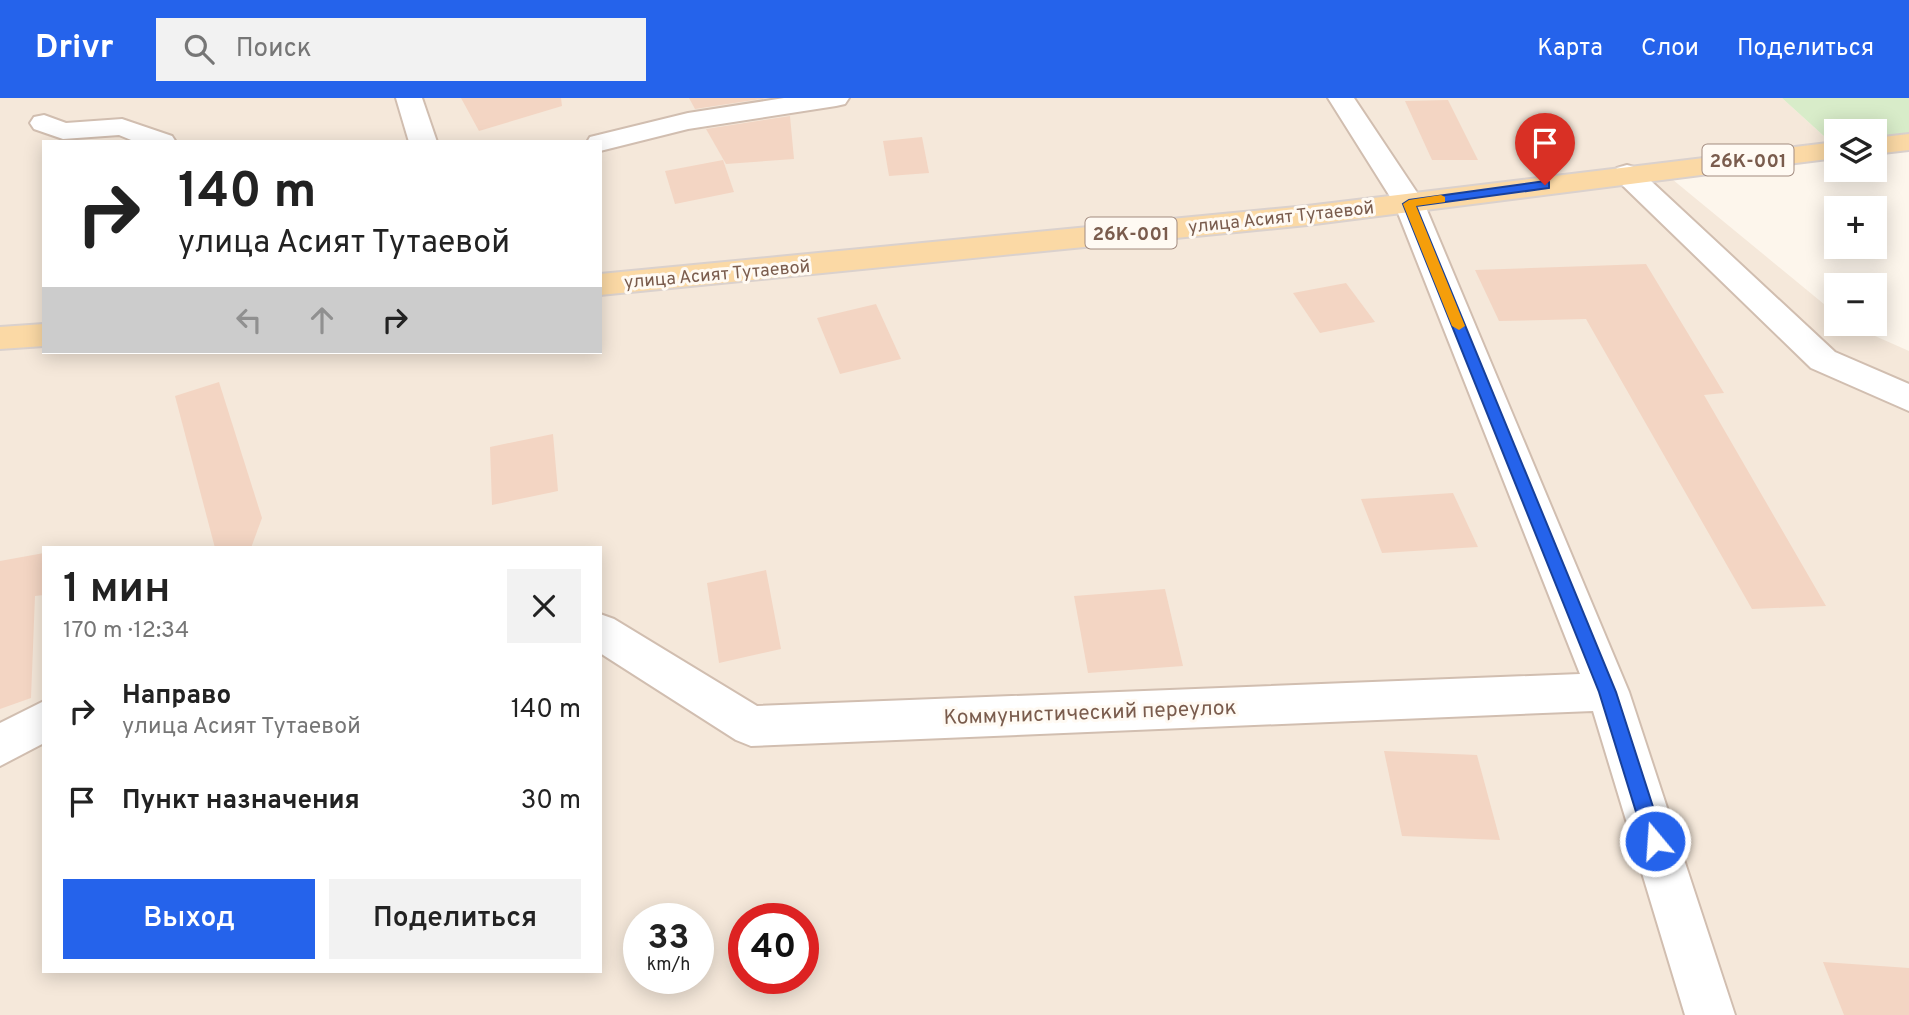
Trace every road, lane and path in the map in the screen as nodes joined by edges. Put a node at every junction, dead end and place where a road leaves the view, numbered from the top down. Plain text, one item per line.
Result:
1 (409, 98) edge
2 (836, 98) edge
3 (1341, 98) edge
4 (44, 123) dead end
5 (157, 140) edge
6 (422, 140) edge
7 (602, 142) edge
8 (1909, 142) edge
9 (1887, 145) edge
10 (1824, 151) edge
11 (1627, 174) junction
12 (1409, 204) junction
13 (602, 285) edge
14 (42, 335) edge
15 (0, 338) edge
16 (1909, 398) edge
17 (602, 632) edge
18 (1608, 692) junction
19 (42, 721) edge
20 (0, 746) edge
21 (1710, 1015) edge

1 - 6 street
2 - 7 street
3 - 12 street
4 - 5 street
8 - 9 main road
10 - 11 main road, улица Асият Тутаевой / 26К-001
11 - 12 main road, улица Асият Тутаевой / 26К-001
11 - 16 street
12 - 13 main road, улица Асият Тутаевой / 26К-001
12 - 18 street
14 - 15 main road
17 - 18 street, Коммунистический переулок
18 - 21 street
19 - 20 street

